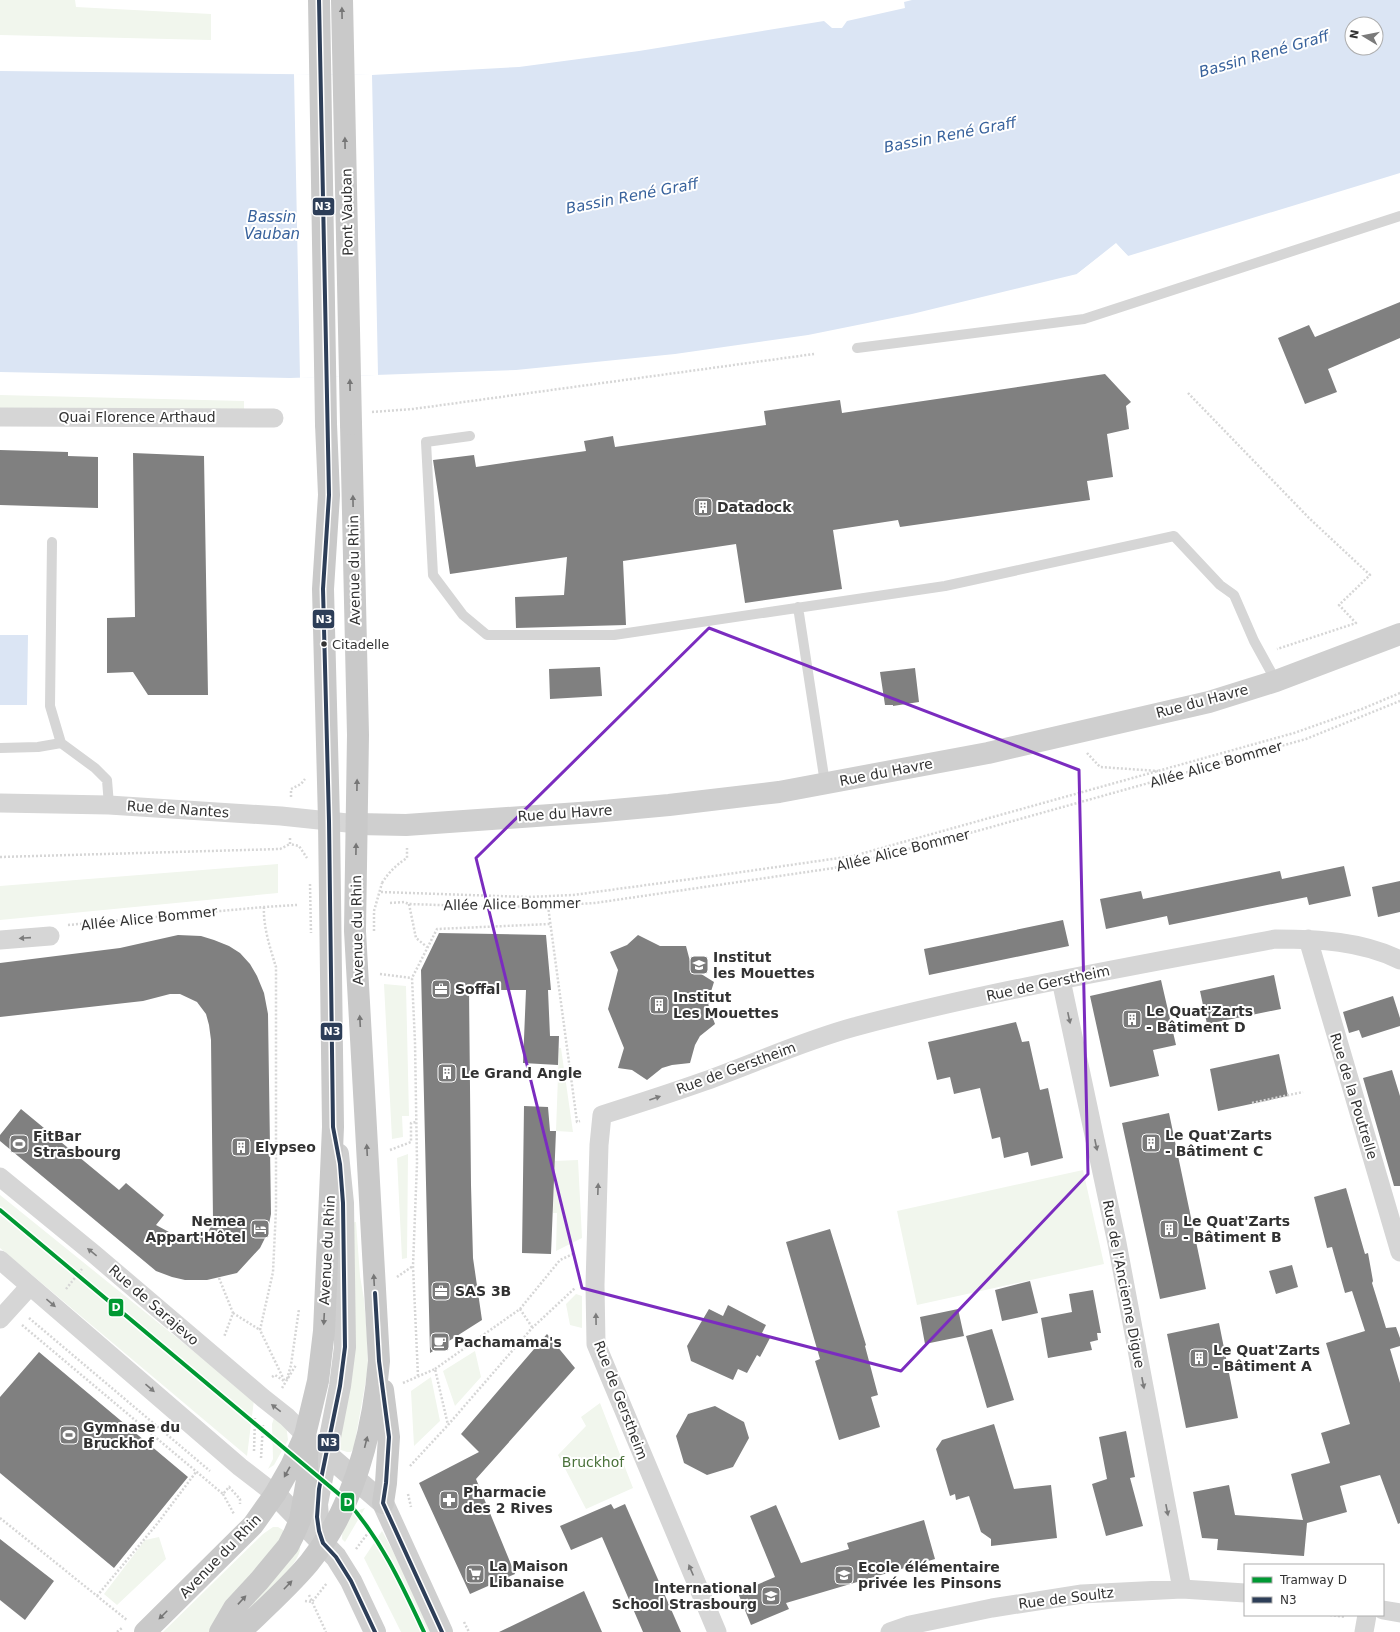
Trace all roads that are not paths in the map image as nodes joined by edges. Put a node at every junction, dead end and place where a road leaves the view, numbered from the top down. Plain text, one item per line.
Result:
1 (319, 0) edge
2 (342, 0) edge
3 (1400, 216) edge
4 (857, 348) dead end
5 (0, 417) edge
6 (274, 418) dead end
7 (359, 418) joint
8 (326, 424) joint
9 (470, 436) dead end
10 (52, 542) dead end
11 (798, 607) junction
12 (1400, 634) edge
13 (1276, 681) junction
14 (61, 743) junction
15 (0, 748) edge
16 (825, 783) junction
17 (0, 803) edge
18 (109, 805) junction
19 (329, 821) junction
20 (356, 824) junction
21 (56, 931) road end
22 (1308, 939) junction
23 (0, 940) edge
24 (1400, 960) edge
25 (1061, 980) junction
26 (333, 1127) junction
27 (0, 1177) edge
28 (1400, 1252) edge
29 (0, 1260) edge
30 (30, 1286) junction
31 (6, 1312) edge
32 (379, 1361) junction
33 (305, 1435) junction
34 (326, 1454) junction
35 (355, 1479) junction
36 (275, 1494) junction
37 (383, 1503) junction
38 (300, 1520) junction
39 (323, 1543) junction
40 (1182, 1589) junction
41 (1244, 1593) edge
42 (1384, 1610) edge
43 (1400, 1613) edge
44 (1367, 1616) edge
45 (137, 1627) edge
46 (220, 1632) edge
47 (240, 1632) edge
48 (376, 1632) edge
49 (442, 1632) edge
50 (717, 1632) edge
51 (890, 1632) edge
52 (1364, 1632) edge

1 - 8 main road, Pont Vauban, bridge
7 -> 2 main road, Pont Vauban, bridge
3 - 4 lane
5 - 6 street, Quai Florence Arthaud
20 -> 7 main road, Avenue du Rhin
8 - 19 main road, Avenue du Rhin
9 - 11 lane
10 - 14 lane
11 - 13 lane
11 - 16 lane
12 - 13 main road, Rue du Havre
13 - 16 main road, Rue du Havre
14 - 15 lane
14 - 18 lane
16 - 20 main road, Rue du Havre
17 - 18 street, Rue de Nantes
18 - 19 street, Rue de Nantes
19 - 20 street, Rue de Nantes
19 - 26 main road, Avenue du Rhin
32 -> 20 main road, Avenue du Rhin
21 -> 23 street
22 - 24 street, Rue de Gerstheim
22 - 25 street, Rue de Gerstheim
22 - 28 street, Rue de la Poutrelle
25 -> 40 street, Rue de l'Ancienne Digue
50 -> 25 street, Rue de Gerstheim
26 -> 33 main road, Avenue du Rhin
26 - 34 main road
33 -> 27 street, Rue de Sarajevo
29 - 30 street
30 - 31 street
30 -> 36 street
35 -> 32 main road, Avenue du Rhin
32 - 37 main road
33 - 34 main road
33 -> 36 main road, Avenue du Rhin
33 - 38 main road
34 - 35 main road
34 - 39 main road
35 - 37 main road
35 - 39 main road, Avenue du Rhin
36 - 38 main road
36 -> 45 main road, Avenue du Rhin
37 - 49 main road
38 - 39 main road
46 -> 38 main road
47 -> 39 main road, Avenue du Rhin
39 - 48 main road
40 - 41 street, Rue de Soultz
40 - 51 street, Rue de Soultz
42 - 43 street
44 - 52 street

